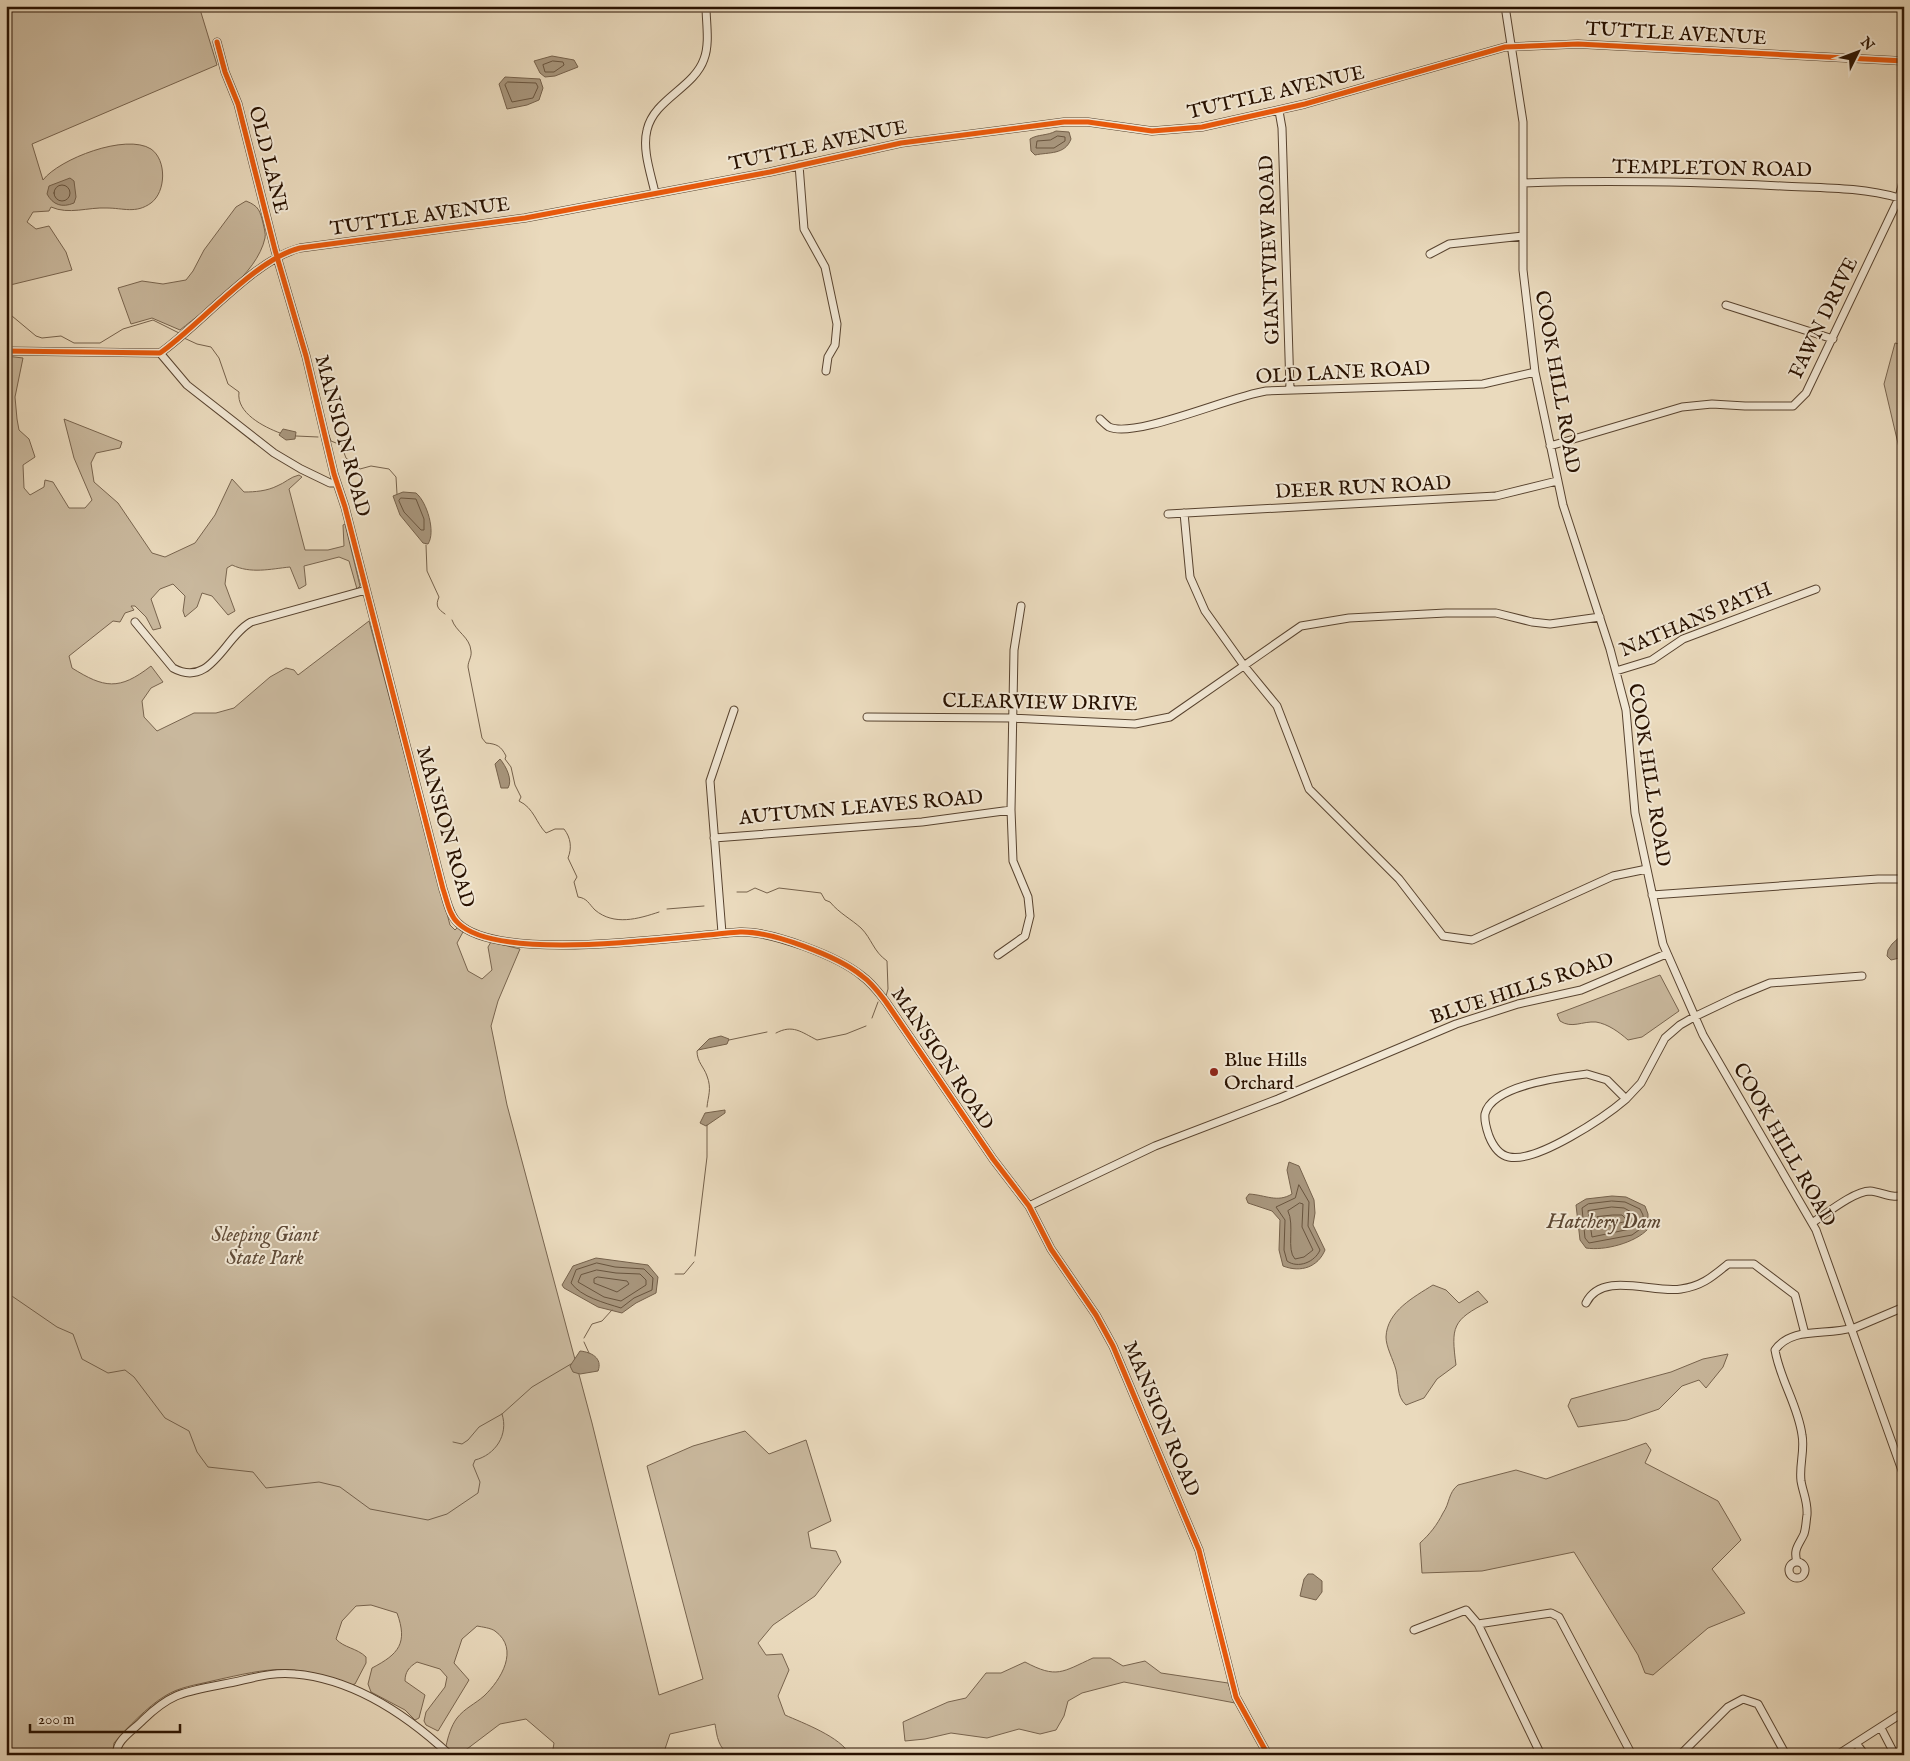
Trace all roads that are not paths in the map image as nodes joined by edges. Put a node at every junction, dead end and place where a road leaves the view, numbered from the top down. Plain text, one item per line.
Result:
1 (706, 6) edge
2 (1505, 6) edge
3 (217, 42) dead end
4 (1512, 47) junction
5 (1904, 60) edge
6 (1279, 111) junction
7 (799, 165) junction
8 (1904, 177) edge
9 (1524, 184) junction
10 (655, 194) junction
11 (1899, 198) junction
12 (1523, 236) junction
13 (1430, 254) dead end
14 (277, 258) junction
15 (1726, 305) dead end
16 (1833, 339) junction
17 (6, 351) edge
18 (160, 353) junction
19 (826, 371) dead end
20 (1535, 372) junction
21 (1290, 389) junction
22 (1100, 419) dead end
23 (1550, 446) junction
24 (1557, 481) junction
25 (337, 483) junction
26 (1184, 513) junction
27 (1168, 514) dead end
28 (1816, 589) dead end
29 (366, 590) junction
30 (1021, 606) dead end
31 (1600, 617) junction
32 (135, 622) dead end
33 (1245, 667) junction
34 (1616, 671) junction
35 (734, 710) dead end
36 (867, 716) dead end
37 (1013, 718) junction
38 (1011, 810) junction
39 (714, 838) junction
40 (1647, 869) junction
41 (1904, 879) edge
42 (1652, 896) junction
43 (722, 933) junction
44 (1666, 954) junction
45 (998, 955) dead end
46 (1862, 976) dead end
47 (1694, 1018) junction
48 (1626, 1099) junction
49 (1904, 1195) edge
50 (1028, 1206) junction
51 (1812, 1223) junction
52 (1586, 1303) dead end
53 (1904, 1307) edge
54 (1852, 1329) junction
55 (1805, 1334) junction
56 (1904, 1476) edge
57 (1797, 1562) dead end
58 (1478, 1624) junction
59 (1414, 1630) dead end
60 (1904, 1712) edge
61 (1881, 1728) junction
62 (1856, 1743) junction
63 (117, 1754) edge
64 (450, 1755) edge
65 (1268, 1755) edge
66 (1541, 1755) edge
67 (1632, 1755) edge
68 (1680, 1755) edge
69 (1786, 1755) edge
70 (1837, 1755) edge
71 (1865, 1755) edge
72 (1894, 1755) edge

1 - 10 street
2 - 4 street, COOK HILL ROAD
3 - 14 street, OLD LANE
4 - 5 street, TUTTLE AVENUE
4 - 6 street, TUTTLE AVENUE
4 - 9 street, COOK HILL ROAD
6 - 7 street, TUTTLE AVENUE
6 - 21 street, GIANTVIEW ROAD
7 - 10 street, TUTTLE AVENUE
7 - 19 street
8 - 11 street, FAWN DRIVE
9 - 11 street, TEMPLETON ROAD
9 - 12 street, COOK HILL ROAD
10 - 14 street, TUTTLE AVENUE
11 - 16 street, FAWN DRIVE
12 - 13 street
12 - 20 street, COOK HILL ROAD
14 - 18 street, TUTTLE AVENUE
14 - 25 street, MANSION ROAD
15 - 16 street
16 - 23 street, FAWN DRIVE
17 - 18 street
18 - 25 street
20 - 21 street, OLD LANE ROAD
20 - 23 street, COOK HILL ROAD
21 - 22 street, OLD LANE ROAD
23 - 24 street, COOK HILL ROAD
24 - 26 street, DEER RUN ROAD
24 - 31 street, COOK HILL ROAD
25 - 29 street, MANSION ROAD
26 - 27 street, DEER RUN ROAD
26 - 33 street
28 - 34 street, NATHANS PATH
29 - 32 street
29 - 43 street, MANSION ROAD
30 - 37 street
31 - 33 street, CLEARVIEW DRIVE
31 - 34 street, COOK HILL ROAD
33 - 37 street, CLEARVIEW DRIVE
33 - 40 street
34 - 40 street, COOK HILL ROAD
35 - 39 street
36 - 37 street, CLEARVIEW DRIVE
37 - 38 street
38 - 39 street, AUTUMN LEAVES ROAD
38 - 45 street
39 - 43 street
40 - 42 street, COOK HILL ROAD
41 - 42 street
42 - 44 street, COOK HILL ROAD
43 - 50 street, MANSION ROAD
44 - 47 street, COOK HILL ROAD
44 - 50 street, BLUE HILLS ROAD
46 - 47 street
47 - 48 street
47 - 51 street, COOK HILL ROAD
48 - 48 street
49 - 51 street
50 - 65 street, MANSION ROAD
51 - 54 street, COOK HILL ROAD
52 - 55 street
53 - 54 street
54 - 55 street
54 - 56 street, COOK HILL ROAD
55 - 57 street
58 - 59 street
58 - 66 street
58 - 67 street
60 - 61 street
61 - 62 street
61 - 72 street
62 - 70 street
62 - 71 street
63 - 64 street
68 - 69 street

